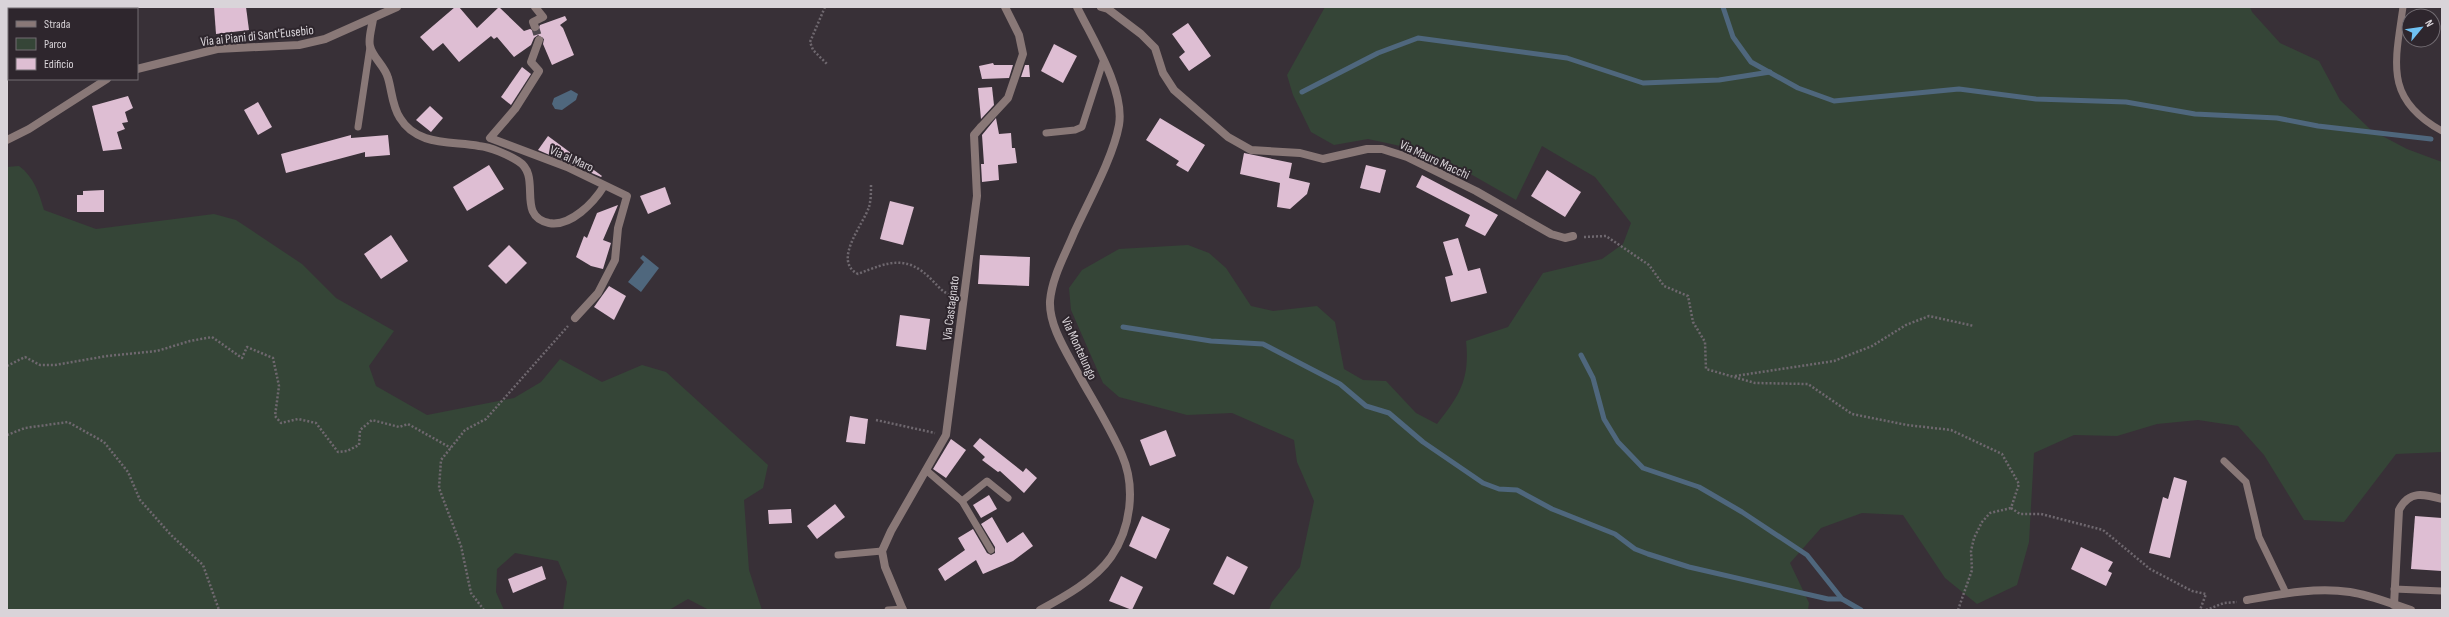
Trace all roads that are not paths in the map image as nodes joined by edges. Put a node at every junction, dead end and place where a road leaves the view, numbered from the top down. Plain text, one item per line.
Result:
1 (397, 7) edge
2 (535, 7) edge
3 (1005, 7) edge
4 (1078, 7) edge
5 (1101, 7) edge
6 (2403, 7) edge
7 (372, 19) junction
8 (535, 27) tunnel mouth
9 (539, 40) tunnel mouth
10 (370, 47) junction
11 (1103, 62) junction
12 (138, 69) edge
13 (105, 80) edge
14 (358, 127) dead end
15 (2442, 131) edge
16 (1046, 133) dead end
17 (7, 140) edge
18 (604, 186) junction
19 (1573, 236) road end
20 (575, 318) road end
21 (2224, 462) dead end
22 (926, 470) junction
23 (1008, 498) dead end
24 (2442, 499) edge
25 (962, 501) junction
26 (991, 550) dead end
27 (882, 551) junction
28 (838, 555) dead end
29 (2394, 589) junction
30 (2442, 591) edge
31 (2286, 593) junction
32 (2247, 600) road end
33 (2394, 605) junction
34 (903, 609) edge
35 (888, 610) edge
36 (1040, 610) edge
37 (2411, 610) edge

1 - 7 street, Via ai Piani di Sant'Eusebio
2 - 8 street
3 - 22 street, Via Castagnato
4 - 11 street, Via Montelungo
5 - 19 street, Via Mauro Macchi
6 - 15 lane
7 - 10 street
7 - 12 street, Via ai Piani di Sant'Eusebio
9 - 18 street, Via al Maro
10 - 14 lane
10 - 18 street
11 - 16 lane
11 - 36 street, Via Montelungo
13 - 17 street
18 - 20 street, Via al Maro
21 - 31 lane
22 - 25 lane
22 - 27 street, Via Castagnato
23 - 25 lane
24 - 29 street
25 - 26 lane
27 - 28 lane
27 - 34 street
29 - 30 lane
29 - 33 street
31 - 32 street
31 - 33 street
33 - 37 street
34 - 35 lane

